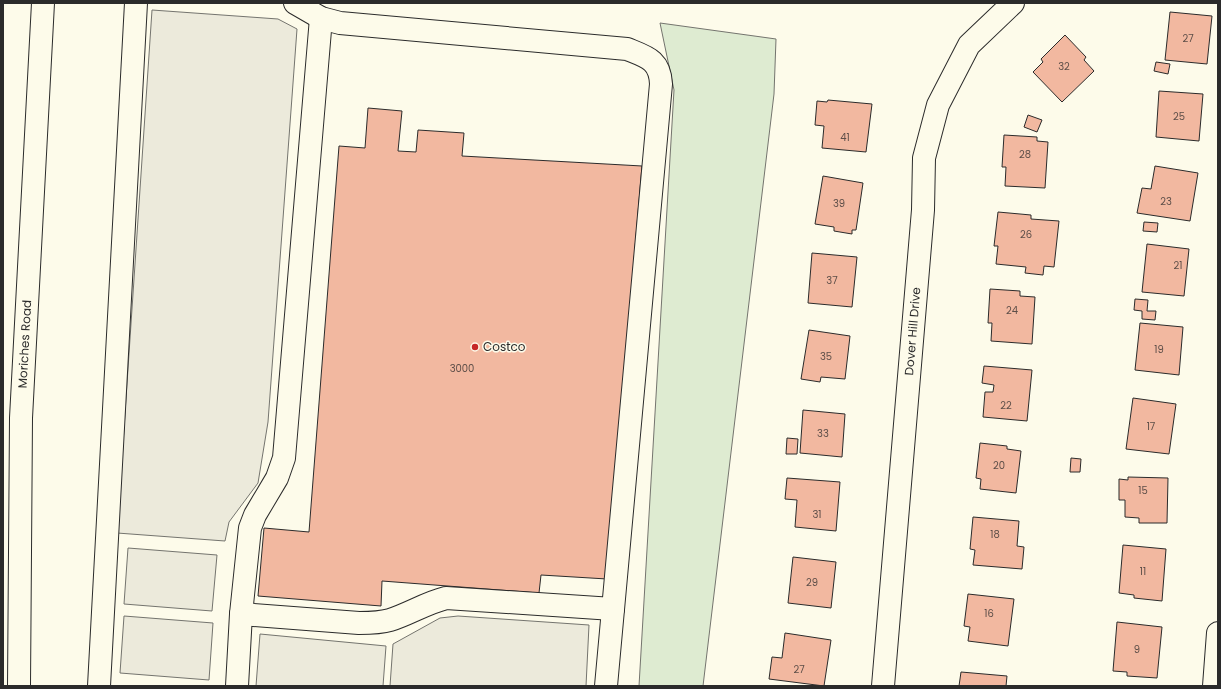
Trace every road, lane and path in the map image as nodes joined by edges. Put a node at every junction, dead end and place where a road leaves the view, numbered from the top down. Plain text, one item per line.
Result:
1 (43, 3) edge
2 (136, 3) edge
3 (295, 3) edge
4 (1013, 3) edge
5 (321, 18) junction
6 (613, 609) junction
7 (241, 614) junction
8 (1218, 633) edge
9 (19, 686) edge
10 (99, 686) edge
11 (237, 686) edge
12 (606, 686) edge
13 (883, 686) edge
14 (1214, 686) edge

1 - 9 street, Moriches Road
2 - 10 street
3 - 5 street
4 - 13 street, Dover Hill Drive
5 - 6 street
5 - 7 street
6 - 7 street
6 - 12 street
7 - 11 street
8 - 14 street

